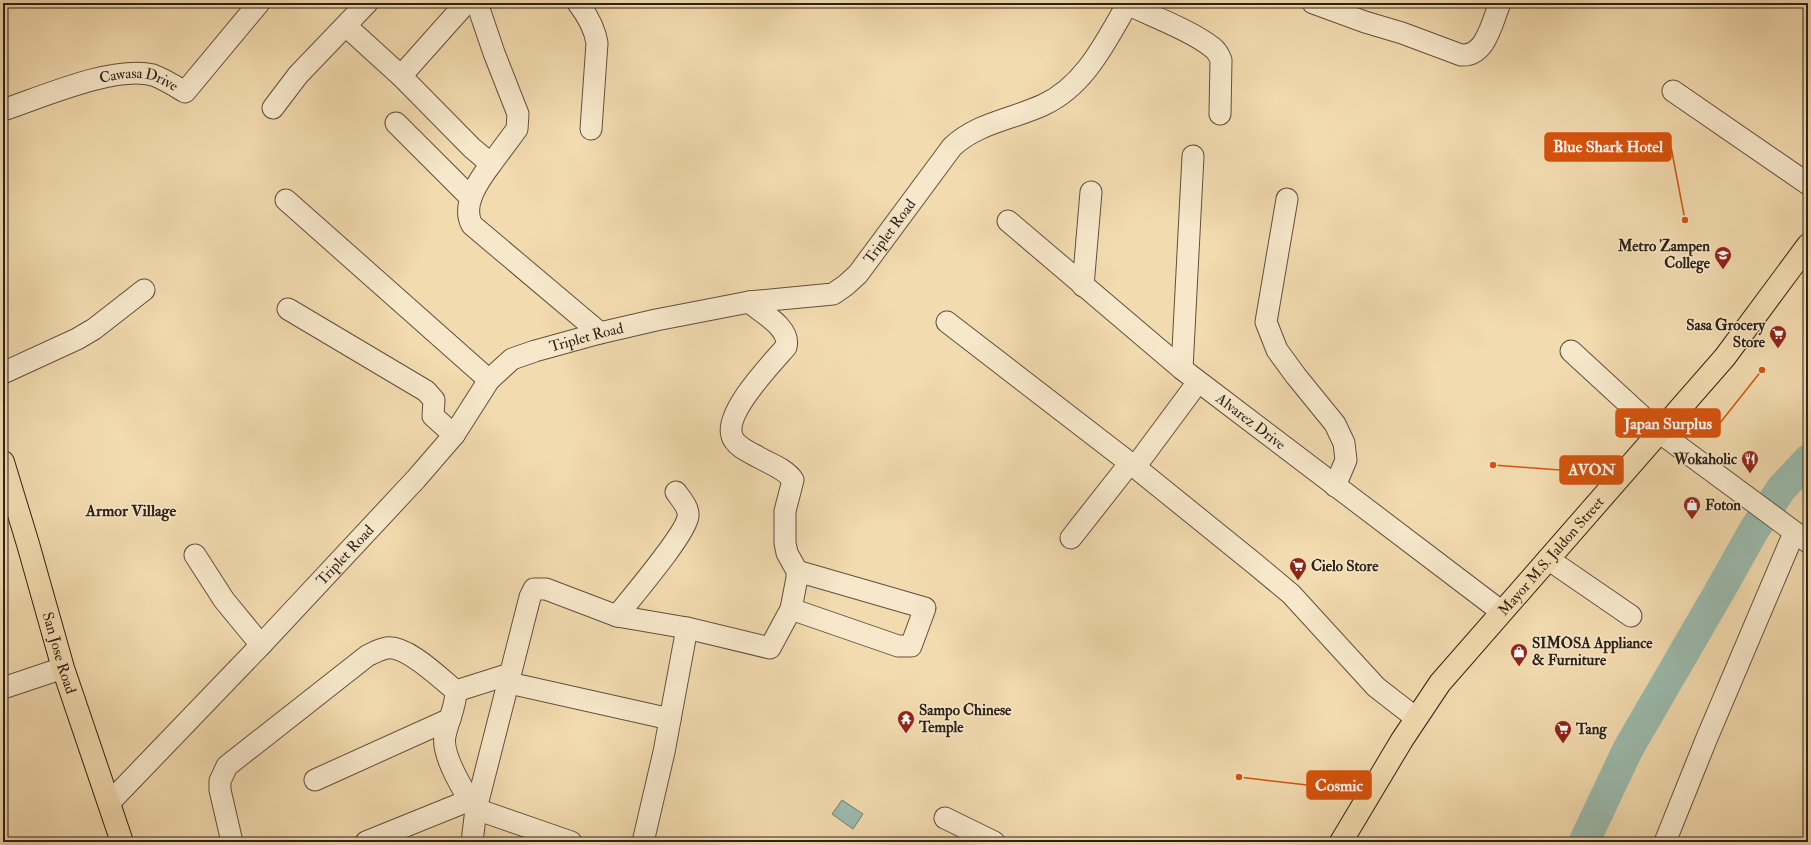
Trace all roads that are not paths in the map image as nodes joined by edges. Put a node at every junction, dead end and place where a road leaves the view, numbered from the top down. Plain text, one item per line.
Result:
1 (259, 3) edge
2 (367, 3) edge
3 (466, 3) edge
4 (477, 3) edge
5 (578, 3) edge
6 (1127, 3) edge
7 (1313, 3) edge
8 (1500, 3) edge
9 (346, 26) junction
10 (401, 76) junction
11 (1673, 91) dead end
12 (273, 108) dead end
13 (3, 110) edge
14 (1220, 114) dead end
15 (396, 123) dead end
16 (591, 129) dead end
17 (1193, 156) dead end
18 (491, 164) junction
19 (1808, 184) edge
20 (1091, 192) dead end
21 (471, 198) junction
22 (1287, 198) dead end
23 (286, 200) dead end
24 (1008, 221) dead end
25 (1808, 245) edge
26 (1083, 286) junction
27 (144, 290) dead end
28 (749, 302) junction
29 (288, 309) dead end
30 (947, 322) dead end
31 (600, 333) junction
32 (1571, 351) dead end
33 (1182, 369) junction
34 (3, 373) edge
35 (489, 380) junction
36 (1198, 382) junction
37 (1659, 432) junction
38 (454, 435) junction
39 (3, 462) edge
40 (1133, 465) junction
41 (1335, 486) junction
42 (676, 492) dead end
43 (1071, 538) dead end
44 (1801, 538) edge
45 (195, 555) dead end
46 (1548, 559) junction
47 (797, 571) junction
48 (791, 608) junction
49 (1502, 612) junction
50 (617, 616) junction
51 (1630, 616) dead end
52 (687, 628) junction
53 (261, 645) junction
54 (63, 668) junction
55 (509, 678) junction
56 (3, 688) edge
57 (456, 690) junction
58 (1416, 718) junction
59 (450, 719) junction
60 (670, 719) junction
61 (316, 780) dead end
62 (110, 802) junction
63 (473, 805) junction
64 (945, 818) dead end
65 (122, 842) edge
66 (232, 842) edge
67 (366, 842) edge
68 (472, 842) edge
69 (571, 842) edge
70 (643, 842) edge
71 (994, 842) edge
72 (1341, 842) edge
73 (1665, 842) edge

1 - 13 street, Cawasa Drive
2 - 9 street
3 - 10 street
4 - 18 street
5 - 16 street
6 - 14 street
6 - 28 street, Triplet Road
7 - 8 street
9 - 10 street
9 - 12 street
10 - 18 street
11 - 19 street
15 - 21 street
17 - 33 street
18 - 21 street
20 - 26 street
21 - 31 street
22 - 41 street
23 - 35 street
24 - 26 street, Alvarez Drive
25 - 37 main road, Mayor M.S. Jaldon Street
26 - 33 street, Alvarez Drive
27 - 34 street
28 - 31 street, Triplet Road
28 - 47 street
29 - 38 street
30 - 40 street
31 - 35 street, Triplet Road
32 - 37 street
33 - 36 street, Alvarez Drive
35 - 38 street, Triplet Road
36 - 40 street
36 - 41 street, Alvarez Drive
37 - 44 street
37 - 46 main road, Mayor M.S. Jaldon Street
38 - 53 street, Triplet Road
39 - 54 main road, San Jose Road
40 - 43 street
40 - 58 street
41 - 49 street, Alvarez Drive
42 - 50 street
44 - 73 street
45 - 53 street
46 - 49 main road, Mayor M.S. Jaldon Street
46 - 51 street
47 - 48 street
47 - 48 street
48 - 52 street
49 - 58 main road, Mayor M.S. Jaldon Street
50 - 52 street
50 - 55 street
52 - 60 street
53 - 62 street, Triplet Road
54 - 56 street
54 - 62 main road, San Jose Road
55 - 57 street
55 - 60 street
55 - 63 street
57 - 59 street
57 - 66 street
58 - 72 main road, Mayor M.S. Jaldon Street
59 - 61 street
59 - 63 street
60 - 70 street
62 - 65 main road, San Jose Road
63 - 67 street
63 - 68 street
63 - 69 street
64 - 71 street

